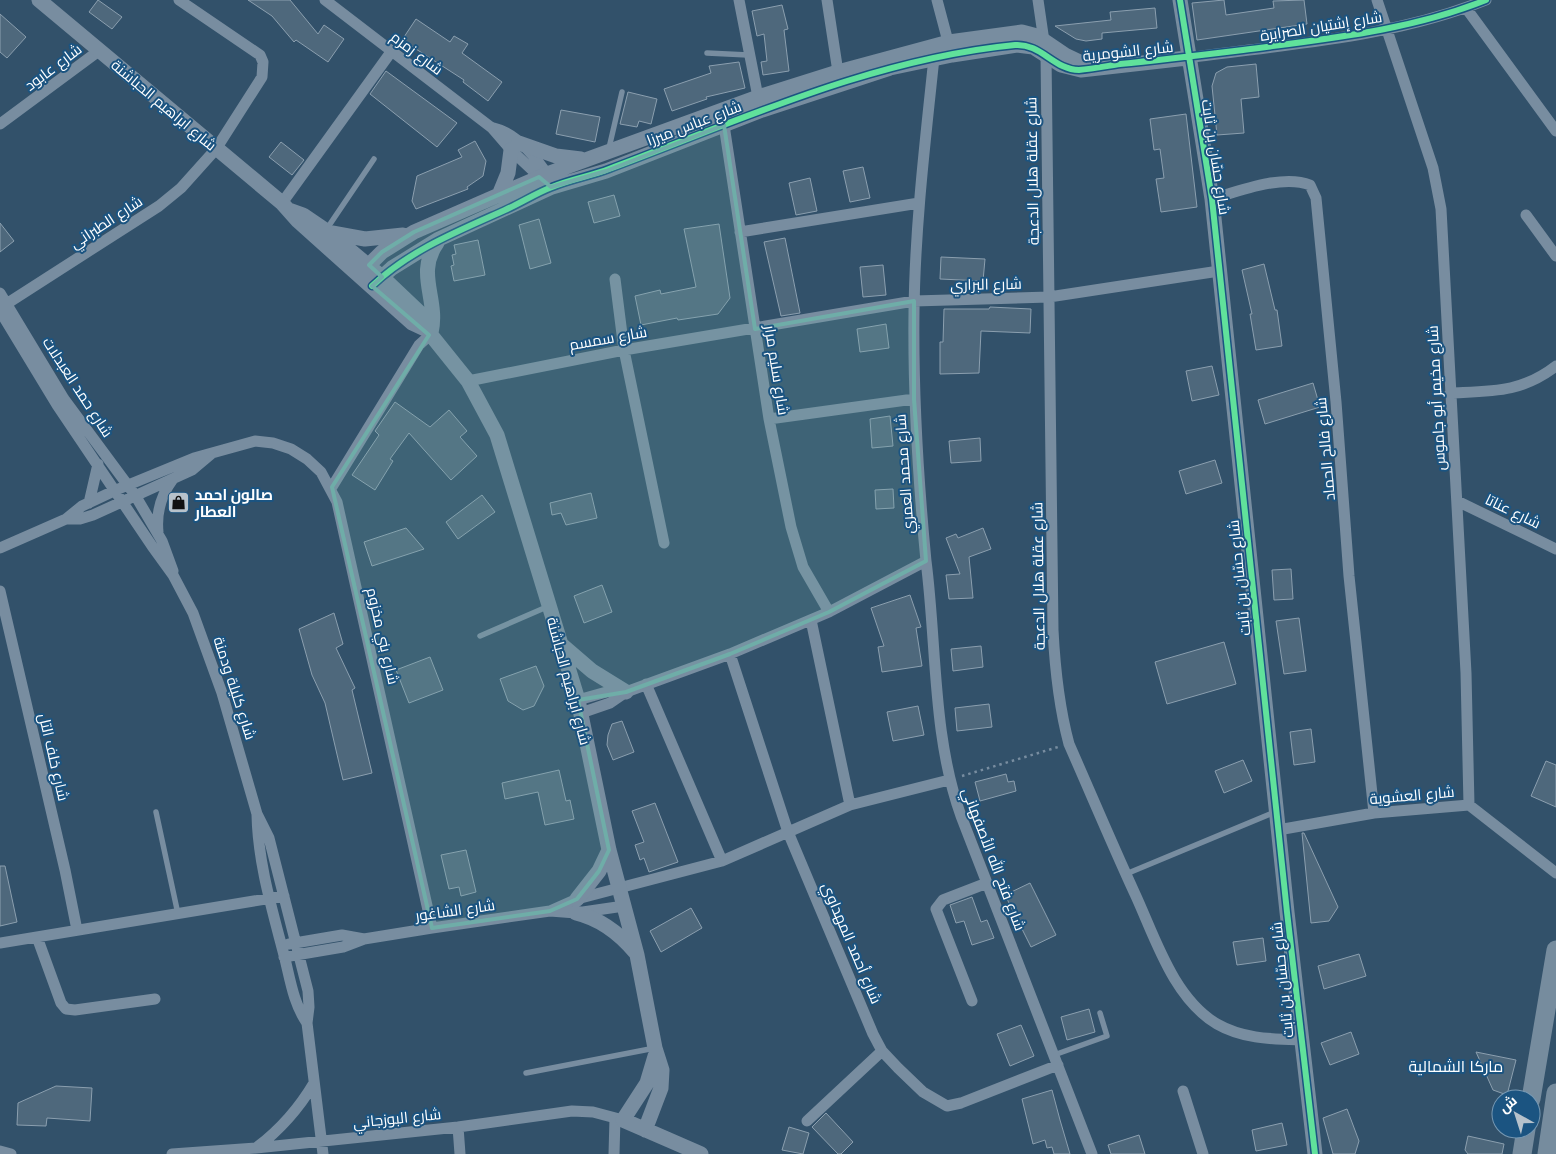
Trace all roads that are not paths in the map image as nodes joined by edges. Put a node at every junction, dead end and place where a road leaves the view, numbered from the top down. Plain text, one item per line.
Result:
1 (38, 0) edge
2 (179, 0) edge
3 (325, 0) edge
4 (739, 0) edge
5 (827, 0) edge
6 (937, 0) edge
7 (1038, 0) edge
8 (1180, 0) edge
9 (1377, 0) edge
10 (1486, 0) edge
11 (1466, 8) junction
12 (1385, 29) junction
13 (1043, 39) junction
14 (950, 48) junction
15 (100, 50) junction
16 (392, 52) junction
17 (707, 53) dead end
18 (748, 55) junction
19 (1046, 55) junction
20 (934, 58) junction
21 (1187, 58) junction
22 (1091, 67) junction
23 (840, 77) junction
24 (622, 92) dead end
25 (758, 98) junction
26 (0, 124) edge
27 (724, 125) junction
28 (1556, 131) edge
29 (515, 146) junction
30 (216, 149) junction
31 (608, 150) junction
32 (374, 160) dead end
33 (582, 160) junction
34 (548, 181) junction
35 (499, 195) junction
36 (1212, 199) junction
37 (919, 203) junction
38 (286, 207) junction
39 (1526, 215) dead end
40 (327, 231) junction
41 (414, 232) junction
42 (740, 232) junction
43 (439, 239) junction
44 (1556, 256) edge
45 (364, 270) junction
46 (1219, 271) junction
47 (616, 279) dead end
48 (377, 282) junction
49 (0, 293) edge
50 (1049, 297) junction
51 (914, 300) junction
52 (3, 307) edge
53 (755, 329) junction
54 (429, 333) junction
55 (624, 350) junction
56 (1556, 366) edge
57 (468, 381) junction
58 (1450, 393) junction
59 (914, 400) junction
60 (61, 402) junction
61 (769, 419) junction
62 (212, 454) junction
63 (98, 464) junction
64 (174, 478) junction
65 (332, 488) junction
66 (132, 491) junction
67 (120, 495) junction
68 (1457, 501) junction
69 (89, 503) junction
70 (66, 519) junction
71 (158, 534) junction
72 (664, 543) dead end
73 (0, 548) edge
74 (1556, 548) edge
75 (926, 561) junction
76 (173, 575) junction
77 (0, 591) edge
78 (549, 606) junction
79 (829, 612) junction
80 (811, 620) junction
81 (480, 636) dead end
82 (562, 645) junction
83 (730, 654) junction
84 (646, 684) junction
85 (626, 692) junction
86 (579, 707) junction
87 (949, 780) junction
88 (850, 805) junction
89 (1469, 805) junction
90 (1277, 811) junction
91 (156, 812) dead end
92 (1374, 813) junction
93 (257, 814) junction
94 (1278, 830) junction
95 (788, 832) junction
96 (609, 850) junction
97 (722, 861) junction
98 (1556, 873) edge
99 (1126, 874) junction
100 (987, 883) junction
101 (620, 889) junction
102 (284, 896) junction
103 (270, 898) junction
104 (577, 906) junction
105 (624, 906) junction
106 (178, 914) junction
107 (432, 928) junction
108 (77, 930) junction
109 (37, 937) junction
110 (0, 942) edge
111 (281, 945) junction
112 (297, 949) junction
113 (1556, 950) edge
114 (637, 955) junction
115 (284, 957) junction
116 (156, 998) dead end
117 (972, 1001) dead end
118 (1100, 1014) dead end
119 (307, 1023) junction
120 (1302, 1040) junction
121 (656, 1050) junction
122 (882, 1051) junction
123 (1056, 1060) junction
124 (526, 1073) dead end
125 (314, 1083) junction
126 (1533, 1089) edge
127 (1183, 1092) dead end
128 (1556, 1093) edge
129 (619, 1119) junction
130 (807, 1120) dead end
131 (458, 1127) junction
132 (645, 1130) junction
133 (1553, 1134) edge
134 (1524, 1139) edge
135 (320, 1141) junction
136 (256, 1148) junction
137 (0, 1151) edge
138 (200, 1153) edge
139 (10, 1154) edge
140 (172, 1154) edge
141 (323, 1154) edge
142 (460, 1154) edge
143 (614, 1154) edge
144 (701, 1154) edge
145 (1092, 1154) edge
146 (1203, 1154) edge
147 (1315, 1154) edge
148 (1522, 1154) edge
149 (1546, 1154) edge

1 - 15 street, شارع ابراهيم الحباشنة
2 - 30 street, شارع الطبراني
3 - 16 street, شارع زمزم
4 - 18 street
5 - 23 street
6 - 14 street
7 - 13 street, شارع عقلة هلال الدعجة
8 - 21 street, شارع حسّان بن ثابت
9 - 12 street, شارع مخيمر أبو جاموس
10 - 11 street, شارع إشتيان الصرايرة
11 - 12 street, شارع إشتيان الصرايرة
11 - 28 street
12 - 21 street, شارع إشتيان الصرايرة
12 - 58 street, شارع مخيمر أبو جاموس
13 - 14 street, شارع عباس ميرزا
13 - 19 street, شارع عقلة هلال الدعجة
13 - 22 street, شارع الشومرية
14 - 19 street, شارع عباس ميرزا
14 - 20 street, شارع عباس ميرزا
14 - 23 street, شارع عباس ميرزا
15 - 26 street, شارع عابود
15 - 30 street, شارع ابراهيم الحباشنة
16 - 29 street, شارع زمزم
16 - 38 street
17 - 18 lane
18 - 25 street
19 - 22 street, شارع الشومرية
19 - 50 street, شارع عقلة هلال الدعجة
20 - 23 street, شارع عباس ميرزا
20 - 37 street, شارع محمد العمري
21 - 22 street, شارع الشومرية
21 - 36 street, شارع حسّان بن ثابت
23 - 25 street, شارع عباس ميرزا
23 - 27 street, شارع عباس ميرزا
24 - 31 lane
25 - 31 street, شارع عباس ميرزا
27 - 34 street, شارع عباس ميرزا
27 - 42 street, شارع سليم مرار
29 - 33 street
29 - 34 street, شارع زمزم
29 - 35 street
30 - 38 street, شارع ابراهيم الحباشنة
30 - 52 street, شارع الطبراني
31 - 33 street, شارع عباس ميرزا
32 - 40 lane
33 - 34 street, شارع عباس ميرزا
34 - 35 street, شارع عباس ميرزا
34 - 43 street, شارع عباس ميرزا
35 - 41 street, شارع عباس ميرزا
36 - 46 street, شارع حسّان بن ثابت
36 - 92 street, شارع فالح الحماد
37 - 42 street
37 - 51 street, شارع محمد العمري
38 - 40 street, شارع ابراهيم الحباشنة
38 - 45 street, شارع ابراهيم الحباشنة
39 - 44 street
40 - 41 street
40 - 45 street, شارع ابراهيم الحباشنة
41 - 45 street, شارع عباس ميرزا
42 - 53 street, شارع سليم مرار
43 - 48 street, شارع عباس ميرزا
43 - 54 street
45 - 48 street, شارع ابراهيم الحباشنة
46 - 50 street, شارع البراري
46 - 90 street, شارع حسّان بن ثابت
47 - 55 street
48 - 54 street, شارع ابراهيم الحباشنة
49 - 52 street, شارع حمد العبدلات
50 - 51 street, شارع البراري
50 - 99 street, شارع عقلة هلال الدعجة
51 - 53 street, شارع البراري
51 - 59 street, شارع محمد العمري
52 - 60 street, شارع حمد العبدلات
53 - 55 street, شارع سمسم
53 - 61 street, شارع سليم مرار
54 - 57 street, شارع ابراهيم الحباشنة
54 - 65 street
55 - 57 street, شارع سمسم
55 - 72 street
56 - 58 street
57 - 78 street, شارع ابراهيم الحباشنة
58 - 68 street, شارع مخيمر أبو جاموس
59 - 61 street
59 - 75 street, شارع محمد العمري
60 - 63 street, شارع حمد العبدلات
60 - 66 street, شارع حمد العبدلات
61 - 79 street, شارع سليم مرار
62 - 64 street, شارع بني مخزوم
62 - 65 street, شارع بني مخزوم
62 - 66 street, شارع بني مخزوم
63 - 67 street, شارع حمد العبدلات
63 - 69 street
64 - 66 street, شارع بني مخزوم
64 - 71 street
65 - 107 street, شارع بني مخزوم
66 - 67 street, شارع بني مخزوم
66 - 71 street, شارع كليلة ودمنة
67 - 69 street, شارع بني مخزوم
67 - 70 street, شارع بني مخزوم
67 - 76 street, شارع كليلة ودمنة
68 - 74 street, شارع عناتا
68 - 89 street, شارع مخيمر أبو جاموس
69 - 70 street, شارع بني مخزوم
70 - 73 street, شارع بني مخزوم
71 - 76 street, شارع كليلة ودمنة
75 - 79 street
75 - 87 street, شارع فتح الله الأصفهاني
76 - 93 street, شارع كليلة ودمنة
77 - 108 street, شارع خلف التل
78 - 81 lane
78 - 82 street, شارع ابراهيم الحباشنة
79 - 80 street
80 - 83 street
80 - 88 street
82 - 85 street
82 - 86 street, شارع ابراهيم الحباشنة
83 - 84 street
83 - 95 street, شارع أحمد المهداوي
84 - 85 street
84 - 97 street
85 - 86 street
86 - 96 street, شارع ابراهيم الحباشنة
87 - 88 street, شارع الشاغور
87 - 100 street, شارع فتح الله الأصفهاني
88 - 95 street, شارع الشاغور
89 - 92 street, شارع العشوية
89 - 98 street, شارع العشوية
90 - 94 street, شارع حسّان بن ثابت
90 - 99 lane
91 - 106 lane
92 - 94 street, شارع العشوية
93 - 102 street, شارع كليلة ودمنة
93 - 103 street, شارع كليلة ودمنة
94 - 120 street, شارع حسّان بن ثابت
95 - 97 street, شارع الشاغور
95 - 122 street, شارع أحمد المهداوي
96 - 101 street, شارع ابراهيم الحباشنة
96 - 104 street
97 - 101 street, شارع الشاغور
99 - 120 street, شارع عقلة هلال الدعجة
100 - 117 street
100 - 123 street, شارع فتح الله الأصفهاني
101 - 104 street, شارع الشاغور
101 - 105 street, شارع ابراهيم الحباشنة
102 - 103 street
102 - 112 street, شارع كليلة ودمنة
103 - 106 street
103 - 111 street, شارع كليلة ودمنة
104 - 105 street, شارع الشاغور
104 - 107 street, شارع الشاغور
104 - 114 street
105 - 114 street, شارع ابراهيم الحباشنة
106 - 108 street
107 - 112 street, شارع الشاغور
108 - 109 street
109 - 110 street
109 - 116 street
111 - 112 street, شارع الشاغور
111 - 115 street, شارع كليلة ودمنة
112 - 115 street, شارع الشاغور
112 - 119 street, شارع كليلة ودمنة
113 - 126 main road
114 - 121 street, شارع ابراهيم الحباشنة
115 - 119 street, شارع كليلة ودمنة
118 - 123 lane
119 - 125 street, شارع كليلة ودمنة
120 - 147 street, شارع حسّان بن ثابت
121 - 124 lane
121 - 129 street, شارع ابراهيم الحباشنة
121 - 132 street, شارع ابراهيم الحباشنة
122 - 123 street, شارع أحمد المهداوي
122 - 130 street
123 - 145 street, شارع فتح الله الأصفهاني
125 - 135 street, شارع كليلة ودمنة
125 - 136 street
127 - 146 street
128 - 133 main road
129 - 131 street, شارع البوزجاني
129 - 132 street
129 - 143 street
131 - 135 street, شارع البوزجاني
131 - 142 street
132 - 144 street
133 - 149 main road
134 - 148 main road
135 - 136 street, شارع البوزجاني
135 - 141 street, شارع كليلة ودمنة
136 - 138 street, شارع البوزجاني
137 - 139 street
138 - 140 street, شارع البوزجاني

